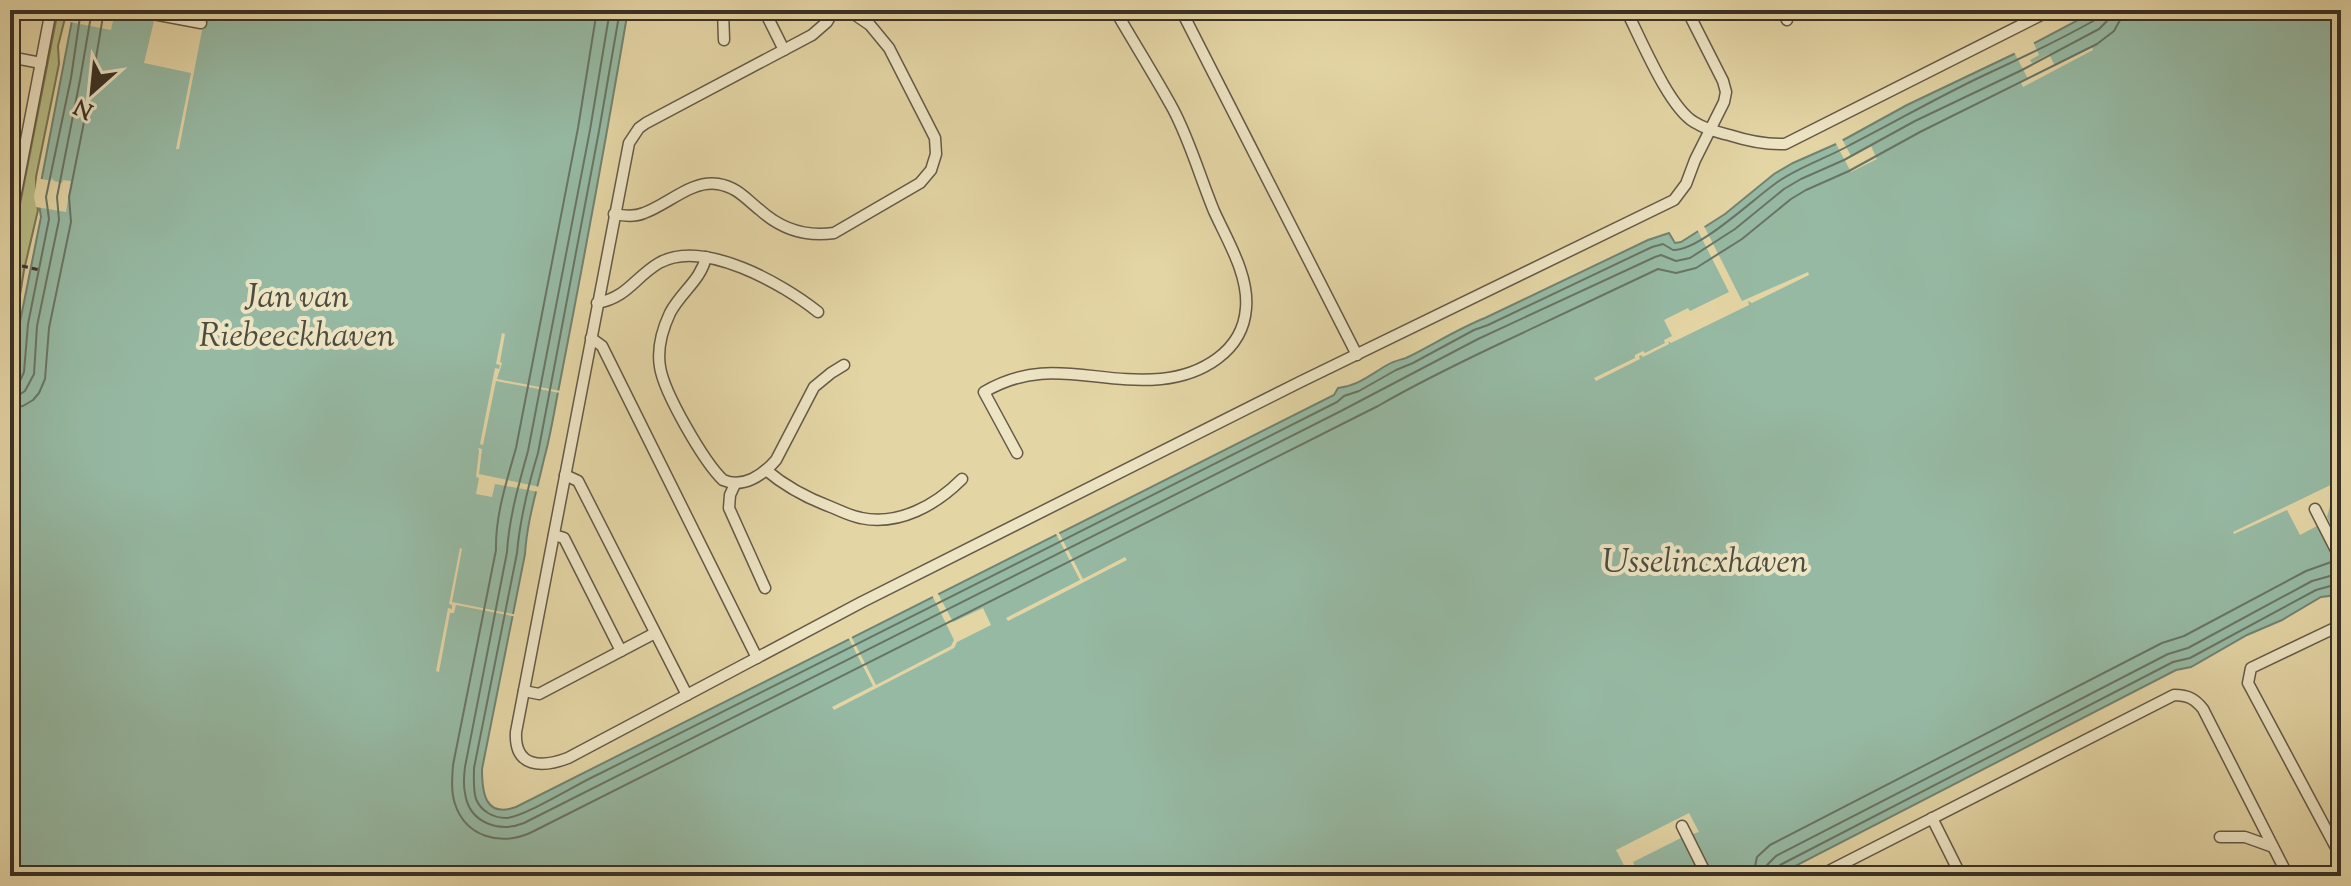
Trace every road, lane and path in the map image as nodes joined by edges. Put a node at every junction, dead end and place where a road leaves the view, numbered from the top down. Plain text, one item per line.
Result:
1 (51, 10) edge
2 (132, 10) edge
3 (723, 10) edge
4 (764, 10) edge
5 (834, 10) edge
6 (848, 10) edge
7 (1115, 10) edge
8 (1181, 10) edge
9 (1626, 10) edge
10 (1687, 10) edge
11 (2051, 10) edge
12 (2029, 15) edge
13 (201, 23) dead end
14 (724, 40) dead end
15 (784, 50) junction
16 (15, 58) dead end
17 (41, 63) junction
18 (1710, 130) junction
19 (614, 214) junction
20 (10, 224) edge
21 (706, 257) junction
22 (22, 266) dead end
23 (40, 270) dead end
24 (597, 303) junction
25 (818, 312) dead end
26 (591, 338) junction
27 (1357, 355) junction
28 (844, 365) dead end
29 (1017, 453) dead end
30 (766, 470) junction
31 (565, 475) junction
32 (962, 479) dead end
33 (735, 484) junction
34 (2315, 509) dead end
35 (554, 535) junction
36 (2341, 560) edge
37 (765, 588) dead end
38 (2341, 625) edge
39 (655, 633) junction
40 (621, 651) junction
41 (757, 658) junction
42 (524, 691) junction
43 (687, 695) junction
44 (1932, 818) junction
45 (1682, 826) dead end
46 (2220, 837) dead end
47 (2273, 847) junction
48 (2341, 857) edge
49 (1707, 876) edge
50 (1819, 876) edge
51 (1961, 876) edge
52 (2288, 876) edge

1 - 17 lane
2 - 13 lane
3 - 14 lane
4 - 15 lane
5 - 15 lane
6 - 19 lane
7 - 29 lane
8 - 27 lane
9 - 18 lane
10 - 18 lane
11 - 12 lane
12 - 18 lane
15 - 19 lane
16 - 17 lane
17 - 20 lane
18 - 27 lane
19 - 24 lane
21 - 24 lane
21 - 25 lane
21 - 33 lane
22 - 23 path
24 - 26 lane
26 - 31 lane
26 - 41 lane
27 - 41 lane
28 - 30 lane
30 - 32 lane
30 - 33 lane
31 - 35 lane
31 - 39 lane
33 - 37 lane
34 - 36 lane
35 - 40 lane
35 - 42 lane
38 - 48 lane
39 - 40 lane
39 - 43 lane
40 - 42 lane
41 - 43 lane
42 - 43 lane
44 - 47 lane
44 - 50 lane
44 - 51 lane
45 - 49 lane
46 - 47 lane
47 - 52 lane

